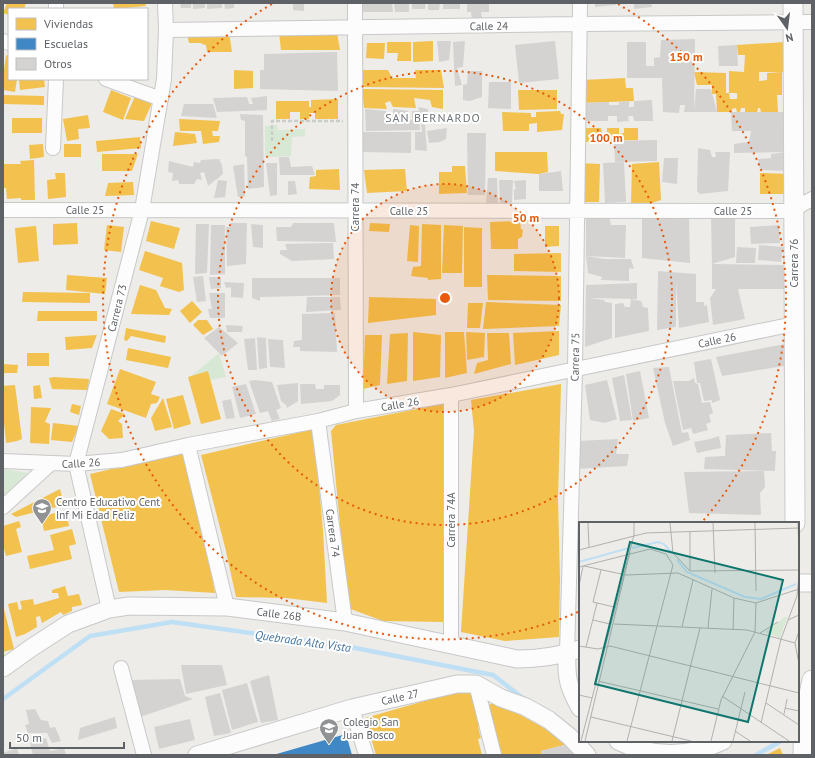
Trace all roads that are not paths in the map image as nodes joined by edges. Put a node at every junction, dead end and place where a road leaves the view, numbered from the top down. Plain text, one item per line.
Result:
1 (165, 3) edge
2 (355, 3) edge
3 (580, 3) edge
4 (793, 3) edge
5 (812, 22) edge
6 (793, 23) junction
7 (580, 24) junction
8 (355, 28) junction
9 (166, 30) junction
10 (56, 80) edge
11 (109, 80) edge
12 (161, 99) junction
13 (53, 148) dead end
14 (812, 199) edge
15 (794, 209) junction
16 (3, 210) edge
17 (142, 210) junction
18 (355, 211) junction
19 (577, 211) junction
20 (794, 324) junction
21 (575, 370) junction
22 (451, 395) junction
23 (356, 411) junction
24 (318, 421) junction
25 (188, 445) junction
26 (3, 461) edge
27 (50, 464) junction
28 (76, 464) junction
29 (3, 507) edge
30 (796, 522) edge
31 (799, 583) edge
32 (812, 583) edge
33 (227, 607) junction
34 (109, 609) junction
35 (345, 622) junction
36 (451, 645) junction
37 (574, 651) edge
38 (3, 668) edge
39 (121, 668) dead end
40 (476, 684) junction
41 (805, 692) edge
42 (579, 706) edge
43 (352, 708) junction
44 (621, 742) edge
45 (721, 742) edge
46 (668, 754) edge
47 (144, 755) edge
48 (197, 755) edge
49 (366, 755) edge
50 (494, 755) edge
51 (587, 755) edge
52 (803, 755) edge

1 - 9 street, Carrera 73
2 - 8 street, Carrera 74
3 - 7 street, Carrera 75
4 - 6 main road, Carrera 76
5 - 6 street, Calle 24
6 - 7 street, Calle 24
6 - 15 main road, Carrera 76
7 - 8 street, Calle 24
7 - 19 street, Carrera 75
8 - 9 street, Calle 24
8 - 18 street, Carrera 74
9 - 12 street, Carrera 73
10 - 13 street
11 - 12 street
12 - 17 street, Carrera 73
14 - 15 street, Calle 25
15 - 19 street, Calle 25
15 - 20 main road, Carrera 76
16 - 17 street, Calle 25
17 - 18 street, Calle 25
17 - 28 street, Carrera 73
18 - 19 street, Calle 25
18 - 23 street, Carrera 74
19 - 21 street, Carrera 75
20 - 21 street, Calle 26
20 - 30 main road, Carrera 76
21 - 22 street, Calle 26
21 - 37 street, Carrera 75
22 - 23 street, Calle 26
22 - 36 street, Carrera 74A
23 - 24 street, Calle 26
24 - 25 street, Calle 26
24 - 35 street, Carrera 74
25 - 28 street, Calle 26
25 - 33 street
26 - 27 street, Calle 26
27 - 28 street, Calle 26
27 - 29 street
28 - 34 street, Carrera 73
31 - 32 street
33 - 34 street, Calle 26B
33 - 35 street, Calle 26B
34 - 38 street, Calle 26B
35 - 36 street, Calle 26B
36 - 37 street, Calle 26B
37 - 42 street, Carrera 75
39 - 47 street
40 - 43 street, Calle 27
40 - 50 street
40 - 51 street, Calle 27
41 - 52 main road
43 - 48 street, Calle 27
43 - 49 street
44 - 46 street
45 - 46 street

